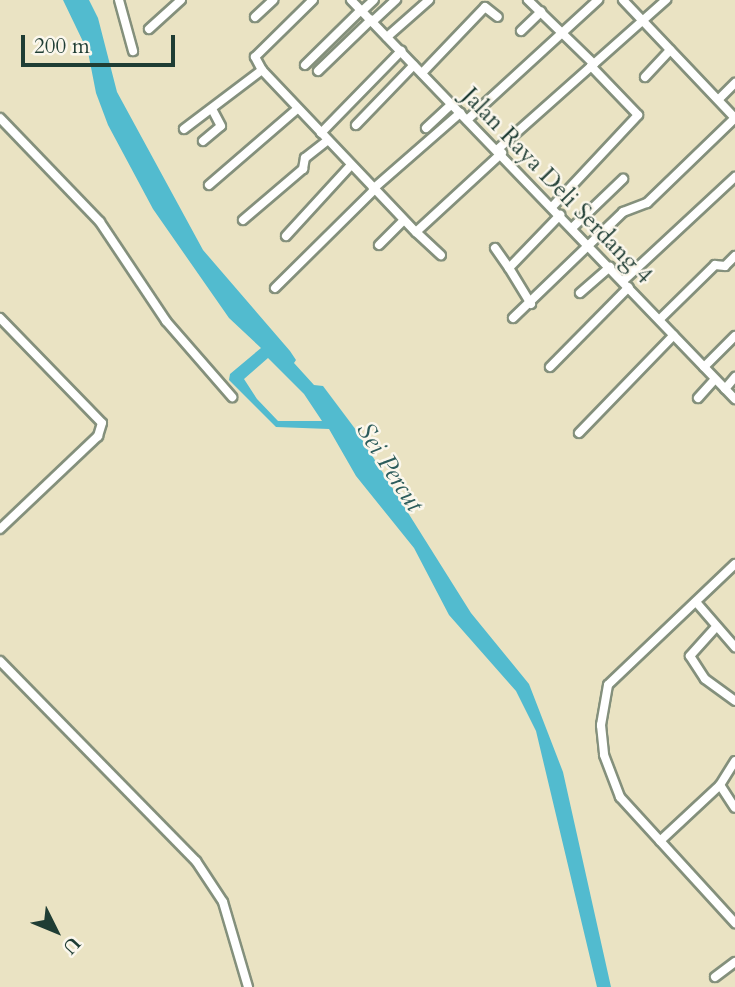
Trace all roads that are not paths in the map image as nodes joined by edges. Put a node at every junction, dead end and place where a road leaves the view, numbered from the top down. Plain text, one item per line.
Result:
1 (119, 0) edge
2 (181, 0) edge
3 (273, 0) edge
4 (313, 0) edge
5 (351, 0) edge
6 (374, 0) edge
7 (396, 0) edge
8 (429, 0) edge
9 (528, 0) edge
10 (598, 0) edge
11 (623, 0) edge
12 (666, 0) edge
13 (361, 10) junction
14 (541, 12) junction
15 (255, 17) dead end
16 (498, 17) dead end
17 (372, 21) junction
18 (643, 22) junction
19 (149, 29) dead end
20 (521, 31) dead end
21 (564, 34) junction
22 (387, 37) junction
23 (670, 50) junction
24 (133, 51) dead end
25 (401, 51) junction
26 (305, 65) dead end
27 (414, 65) junction
28 (593, 65) junction
29 (262, 70) junction
30 (318, 72) dead end
31 (422, 73) junction
32 (645, 77) dead end
33 (735, 83) edge
34 (719, 99) junction
35 (452, 104) junction
36 (350, 107) junction
37 (297, 108) junction
38 (212, 109) junction
39 (460, 113) junction
40 (0, 118) edge
41 (735, 118) edge
42 (467, 120) junction
43 (426, 128) dead end
44 (184, 130) dead end
45 (324, 136) junction
46 (203, 141) dead end
47 (500, 151) junction
48 (351, 165) junction
49 (735, 177) edge
50 (623, 178) dead end
51 (209, 185) dead end
52 (374, 190) junction
53 (552, 207) junction
54 (560, 215) junction
55 (243, 220) dead end
56 (404, 220) junction
57 (572, 228) junction
58 (415, 232) junction
59 (286, 236) dead end
60 (590, 244) junction
61 (379, 245) dead end
62 (495, 248) dead end
63 (441, 255) dead end
64 (735, 256) edge
65 (610, 267) junction
66 (509, 268) junction
67 (626, 284) junction
68 (275, 288) dead end
69 (580, 293) dead end
70 (531, 304) junction
71 (0, 318) edge
72 (513, 318) dead end
73 (660, 319) junction
74 (674, 335) junction
75 (735, 336) edge
76 (550, 367) dead end
77 (704, 367) junction
78 (735, 377) edge
79 (715, 379) junction
80 (725, 389) junction
81 (232, 397) dead end
82 (698, 398) dead end
83 (735, 399) edge
84 (579, 433) dead end
85 (0, 529) edge
86 (735, 564) edge
87 (695, 602) junction
88 (716, 627) junction
89 (735, 647) edge
90 (0, 661) edge
91 (735, 701) edge
92 (735, 761) edge
93 (720, 785) junction
94 (735, 808) edge
95 (660, 841) junction
96 (733, 917) edge
97 (735, 962) edge
98 (715, 977) dead end
99 (248, 987) edge

1 - 24 street
2 - 19 street
3 - 15 street
4 - 29 street
5 - 13 street, Jalan Raya Deli Serdang 4
6 - 13 street
7 - 17 street
8 - 22 street
9 - 14 street
10 - 21 street
11 - 18 street
12 - 18 street
13 - 17 street, Jalan Raya Deli Serdang 4
13 - 26 street
14 - 20 street
14 - 21 street
16 - 31 street
17 - 22 street, Jalan Raya Deli Serdang 4
17 - 30 street
18 - 23 street
18 - 28 street
21 - 28 street
21 - 42 street
22 - 25 street, Jalan Raya Deli Serdang 4
23 - 32 street
23 - 34 street
25 - 27 street, Jalan Raya Deli Serdang 4
25 - 36 street
27 - 31 street, Jalan Raya Deli Serdang 4
27 - 36 street
28 - 47 street
28 - 53 street
29 - 37 street
29 - 38 street
31 - 35 street, Jalan Raya Deli Serdang 4
33 - 34 street
34 - 41 street
35 - 39 street, Jalan Raya Deli Serdang 4
35 - 43 street
36 - 45 street
37 - 45 street
37 - 51 street
38 - 44 street
38 - 46 street
39 - 42 street, Jalan Raya Deli Serdang 4
39 - 52 street
40 - 81 street
41 - 60 street
42 - 47 street, Jalan Raya Deli Serdang 4
45 - 48 street
45 - 55 street
47 - 53 street, Jalan Raya Deli Serdang 4
47 - 58 street
48 - 52 street
48 - 59 street
49 - 67 street
50 - 57 street
52 - 56 street
52 - 68 street
53 - 54 street, Jalan Raya Deli Serdang 4
54 - 57 street, Jalan Raya Deli Serdang 4
54 - 66 street
56 - 58 street
56 - 61 street
57 - 60 street, Jalan Raya Deli Serdang 4
58 - 63 street
60 - 65 street, Jalan Raya Deli Serdang 4
60 - 70 street
62 - 66 street
64 - 73 street
65 - 67 street, Jalan Raya Deli Serdang 4
65 - 69 street
66 - 70 street
67 - 73 street, Jalan Raya Deli Serdang 4
67 - 76 street
70 - 72 street
71 - 85 street
73 - 74 street, Jalan Raya Deli Serdang 4
74 - 77 street, Jalan Raya Deli Serdang 4
74 - 84 street
75 - 77 street
77 - 79 street, Jalan Raya Deli Serdang 4
78 - 80 street
79 - 80 street, Jalan Raya Deli Serdang 4
79 - 82 street
80 - 83 street, Jalan Raya Deli Serdang 4
86 - 87 street
87 - 88 street
87 - 95 street
88 - 89 street
88 - 91 street
90 - 99 street
92 - 93 street
93 - 94 street
93 - 95 street
95 - 96 street
97 - 98 street

